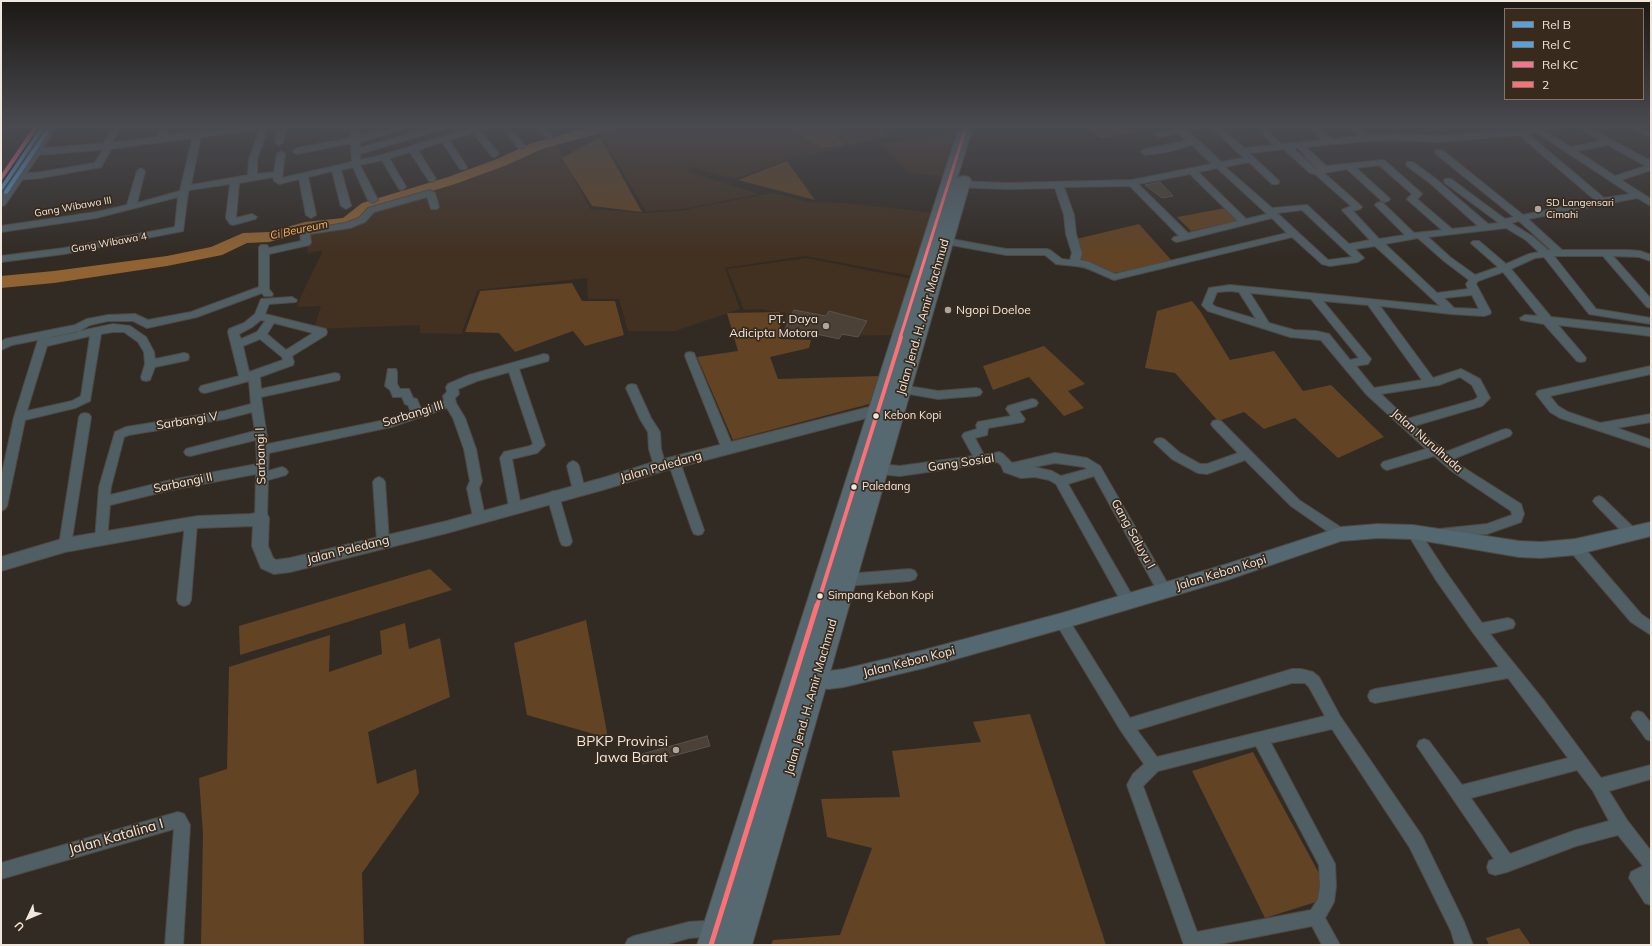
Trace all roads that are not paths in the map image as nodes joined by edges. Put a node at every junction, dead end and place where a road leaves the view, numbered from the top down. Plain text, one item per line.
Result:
1 (23, 171) edge
2 (63, 171) edge
3 (141, 171) dead end
4 (191, 171) edge
5 (252, 171) edge
6 (326, 171) edge
7 (337, 171) edge
8 (359, 171) edge
9 (392, 171) edge
10 (427, 171) edge
11 (958, 171) edge
12 (961, 171) edge
13 (1186, 171) edge
14 (1192, 171) edge
15 (1226, 171) edge
16 (1263, 171) edge
17 (1321, 171) edge
18 (1354, 171) edge
19 (1391, 171) edge
20 (1420, 171) edge
21 (1463, 171) edge
22 (1567, 171) edge
23 (1603, 171) edge
24 (1637, 171) edge
25 (278, 174) joint
26 (304, 176) junction
27 (252, 177) junction
28 (18, 178) junction
29 (432, 179) dead end
30 (1615, 179) junction
31 (236, 180) junction
32 (1448, 181) dead end
33 (1275, 182) dead end
34 (1132, 183) junction
35 (956, 184) junction
36 (1059, 186) junction
37 (402, 187) dead end
38 (185, 190) junction
39 (1638, 195) junction
40 (373, 200) dead end
41 (1602, 201) junction
42 (1650, 202) edge
43 (1, 203) edge
44 (346, 206) dead end
45 (131, 208) junction
46 (434, 208) dead end
47 (1273, 213) junction
48 (311, 215) dead end
49 (252, 217) dead end
50 (1521, 218) junction
51 (1245, 223) junction
52 (1506, 223) junction
53 (1486, 228) junction
54 (1, 229) edge
55 (1450, 232) junction
56 (1295, 234) junction
57 (1417, 236) junction
58 (946, 242) junction
59 (1476, 242) dead end
60 (1378, 243) junction
61 (1349, 247) junction
62 (1546, 253) junction
63 (1560, 253) junction
64 (1606, 254) junction
65 (1651, 258) edge
66 (1, 259) edge
67 (1074, 263) junction
68 (1505, 268) junction
69 (1474, 279) junction
70 (264, 289) junction
71 (1242, 289) junction
72 (1475, 291) junction
73 (1436, 296) junction
74 (1315, 297) junction
75 (272, 300) junction
76 (292, 300) dead end
77 (1372, 303) junction
78 (1651, 305) edge
79 (1451, 311) junction
80 (1593, 312) junction
81 (259, 316) junction
82 (1524, 318) dead end
83 (271, 320) junction
84 (1548, 321) junction
85 (1651, 321) edge
86 (1265, 325) junction
87 (1610, 328) junction
88 (96, 331) junction
89 (1651, 332) edge
90 (261, 335) junction
91 (42, 343) junction
92 (237, 344) junction
93 (1, 346) edge
94 (18, 347) dead end
95 (286, 355) junction
96 (690, 356) dead end
97 (184, 357) dead end
98 (544, 358) dead end
99 (1580, 358) dead end
100 (150, 364) junction
101 (1348, 364) junction
102 (513, 366) junction
103 (1651, 370) edge
104 (392, 372) dead end
105 (250, 376) junction
106 (146, 377) dead end
107 (335, 377) dead end
108 (1430, 382) junction
109 (632, 388) dead end
110 (205, 389) dead end
111 (902, 389) junction
112 (976, 392) dead end
113 (1372, 392) junction
114 (256, 400) junction
115 (450, 403) junction
116 (1032, 403) dead end
117 (877, 410) junction
118 (417, 414) junction
119 (20, 417) junction
120 (85, 417) dead end
121 (1651, 418) edge
122 (1217, 424) dead end
123 (1405, 424) junction
124 (1598, 428) junction
125 (1506, 433) dead end
126 (261, 434) junction
127 (1160, 442) dead end
128 (1651, 444) edge
129 (728, 449) junction
130 (263, 450) junction
131 (190, 452) dead end
132 (1247, 454) junction
133 (1440, 454) junction
134 (981, 459) junction
135 (667, 464) junction
136 (1387, 465) dead end
137 (573, 466) dead end
138 (878, 469) junction
139 (1008, 469) junction
140 (282, 472) dead end
141 (262, 473) junction
142 (1100, 474) junction
143 (1060, 481) junction
144 (379, 482) dead end
145 (579, 490) junction
146 (553, 496) junction
147 (1599, 501) dead end
148 (104, 502) junction
149 (1, 506) edge
150 (515, 507) junction
151 (478, 517) junction
152 (261, 518) junction
153 (191, 524) junction
154 (1651, 529) edge
155 (698, 530) dead end
156 (1420, 533) junction
157 (1631, 533) junction
158 (1341, 534) junction
159 (101, 540) junction
160 (383, 541) junction
161 (566, 541) dead end
162 (65, 545) junction
163 (1575, 548) junction
164 (1, 564) edge
165 (910, 575) dead end
166 (846, 580) junction
167 (1164, 590) junction
168 (184, 600) dead end
169 (1128, 601) junction
170 (1062, 622) junction
171 (1508, 624) dead end
172 (1651, 629) edge
173 (1479, 630) junction
174 (1511, 671) junction
175 (806, 676) junction
176 (1375, 696) dead end
177 (1638, 718) dead end
178 (1335, 722) junction
179 (1126, 726) junction
180 (1651, 734) edge
181 (1260, 738) junction
182 (1424, 746) dead end
183 (1580, 762) junction
184 (1154, 765) junction
185 (1651, 772) edge
186 (1598, 786) junction
187 (1459, 794) junction
188 (1621, 826) junction
189 (1651, 864) edge
190 (1, 871) edge
191 (1651, 871) edge
192 (1651, 897) edge
193 (1316, 917) junction
194 (713, 939) edge
195 (1193, 943) edge
196 (174, 945) edge
197 (634, 945) edge
198 (738, 945) edge
199 (1331, 945) edge
200 (1464, 945) edge

1 - 28 street
2 - 28 street
3 - 45 street
4 - 38 street
5 - 27 street
6 - 26 street
7 - 44 street
8 - 40 street
9 - 37 street
10 - 29 street
11 - 35 highway, Jalan Jend. H. Amir Machmud
12 - 35 highway, Jalan Jend. H. Amir Machmud
13 - 34 street
14 - 51 street
15 - 47 street
16 - 33 street
17 - 60 street
18 - 57 street
19 - 55 street
20 - 53 street
21 - 50 street
22 - 41 street
23 - 30 street
24 - 30 street
25 - 26 street
25 - 27 street, Gang Wibawa III
26 - 48 street
27 - 31 street, Gang Wibawa III
28 - 43 street
30 - 39 street
31 - 38 street, Gang Wibawa III
31 - 49 street
32 - 52 street
34 - 36 street
34 - 51 street
35 - 36 street
35 - 58 highway, Jalan Jend. H. Amir Machmud
35 - 117 highway, Jalan Jend. H. Amir Machmud
36 - 67 street
38 - 45 street, Gang Wibawa III
38 - 66 street, Gang Wibawa 4
39 - 41 street
39 - 42 street
41 - 50 street
45 - 54 street, Gang Wibawa III
46 - 70 street
47 - 51 street
47 - 56 street
47 - 61 street
50 - 52 street
50 - 63 street
52 - 53 street
52 - 62 street
53 - 55 street
55 - 57 street
56 - 61 street
56 - 67 street
57 - 60 street
57 - 69 street
58 - 67 street
58 - 111 highway, Jalan Jend. H. Amir Machmud
59 - 68 street
60 - 61 street
60 - 73 street
62 - 63 street
62 - 68 street
62 - 80 street
63 - 64 street
64 - 65 street
64 - 78 street
68 - 69 street
68 - 84 street
69 - 72 street
70 - 75 street
70 - 93 street
71 - 74 street
71 - 86 street
71 - 86 street
72 - 73 street
72 - 79 street
73 - 79 street
74 - 77 street
74 - 101 street
75 - 76 street
75 - 81 street
77 - 79 street
77 - 108 street
80 - 85 street
80 - 87 street
81 - 83 street
81 - 92 street
82 - 84 street
83 - 90 street
83 - 95 street
84 - 87 street
84 - 99 street
86 - 101 street, Jalan Nurulhuda
87 - 89 street
88 - 91 street
88 - 100 street
88 - 119 street
90 - 92 street
90 - 95 street
91 - 94 street
91 - 119 street
92 - 105 street, Sarbangi I
95 - 105 street
96 - 129 street
97 - 100 street
98 - 102 street, Sarbangi III
100 - 106 street
101 - 113 street, Jalan Nurulhuda
102 - 115 street, Sarbangi III
102 - 150 street
103 - 124 street
104 - 118 street
105 - 110 street
105 - 114 street, Sarbangi I
107 - 114 street, Sarbangi V
108 - 113 street
108 - 123 street
109 - 135 street
111 - 112 street
111 - 138 highway, Jalan Jend. H. Amir Machmud
113 - 123 street, Jalan Nurulhuda
114 - 126 street, Sarbangi I
114 - 148 street, Sarbangi V
115 - 118 street, Sarbangi III
115 - 151 street
116 - 134 street
117 - 129 street, Jalan Paledang
117 - 175 highway, Jalan Jend. H. Amir Machmud
118 - 130 street, Sarbangi III
119 - 149 street
120 - 162 street
121 - 124 street
122 - 132 street
123 - 133 street, Jalan Nurulhuda
124 - 128 street
125 - 133 street
126 - 130 street, Sarbangi I
126 - 131 street
127 - 132 street
129 - 135 street, Jalan Paledang
130 - 141 street, Sarbangi I
132 - 158 street
133 - 136 street
133 - 156 street, Jalan Nurulhuda
134 - 138 street, Gang Sosial
134 - 139 street, Gang Sosial
135 - 145 street, Jalan Paledang
135 - 155 street
137 - 145 street
138 - 166 highway, Jalan Jend. H. Amir Machmud
139 - 142 street, Gang Sosial
139 - 143 street
140 - 141 street, Sarbangi II
141 - 148 street, Sarbangi II
141 - 152 street, Sarbangi I
142 - 143 street
142 - 167 street, Gang Saluyu I
143 - 169 street
144 - 160 street
145 - 146 street, Jalan Paledang
146 - 150 street, Jalan Paledang
146 - 161 street
147 - 157 street
148 - 159 street
150 - 151 street, Jalan Paledang
151 - 160 street, Jalan Paledang
152 - 153 street
152 - 160 street, Jalan Paledang
153 - 159 street
153 - 168 street
154 - 157 main road, Jalan Kebon Kopi
156 - 158 main road, Jalan Kebon Kopi
156 - 163 main road, Jalan Kebon Kopi
156 - 173 street
157 - 163 main road, Jalan Kebon Kopi
158 - 167 main road, Jalan Kebon Kopi
159 - 162 street
162 - 164 street
163 - 172 street
165 - 166 street
166 - 175 highway, Jalan Jend. H. Amir Machmud
167 - 169 main road, Jalan Kebon Kopi
169 - 170 main road, Jalan Kebon Kopi
170 - 175 main road, Jalan Kebon Kopi
170 - 179 street
171 - 173 street
173 - 174 street
174 - 176 street
174 - 183 street
175 - 194 highway, Jalan Jend. H. Amir Machmud
175 - 198 highway, Jalan Jend. H. Amir Machmud
177 - 180 street
178 - 179 street
178 - 181 street
178 - 200 street
179 - 184 street
181 - 184 street
181 - 193 street
182 - 187 street
183 - 186 street
183 - 187 street
184 - 195 street
185 - 186 street
186 - 188 street
187 - 188 street
188 - 189 street
190 - 196 street, Jalan Katalina I
191 - 192 street
193 - 195 street
193 - 199 street
194 - 197 street

